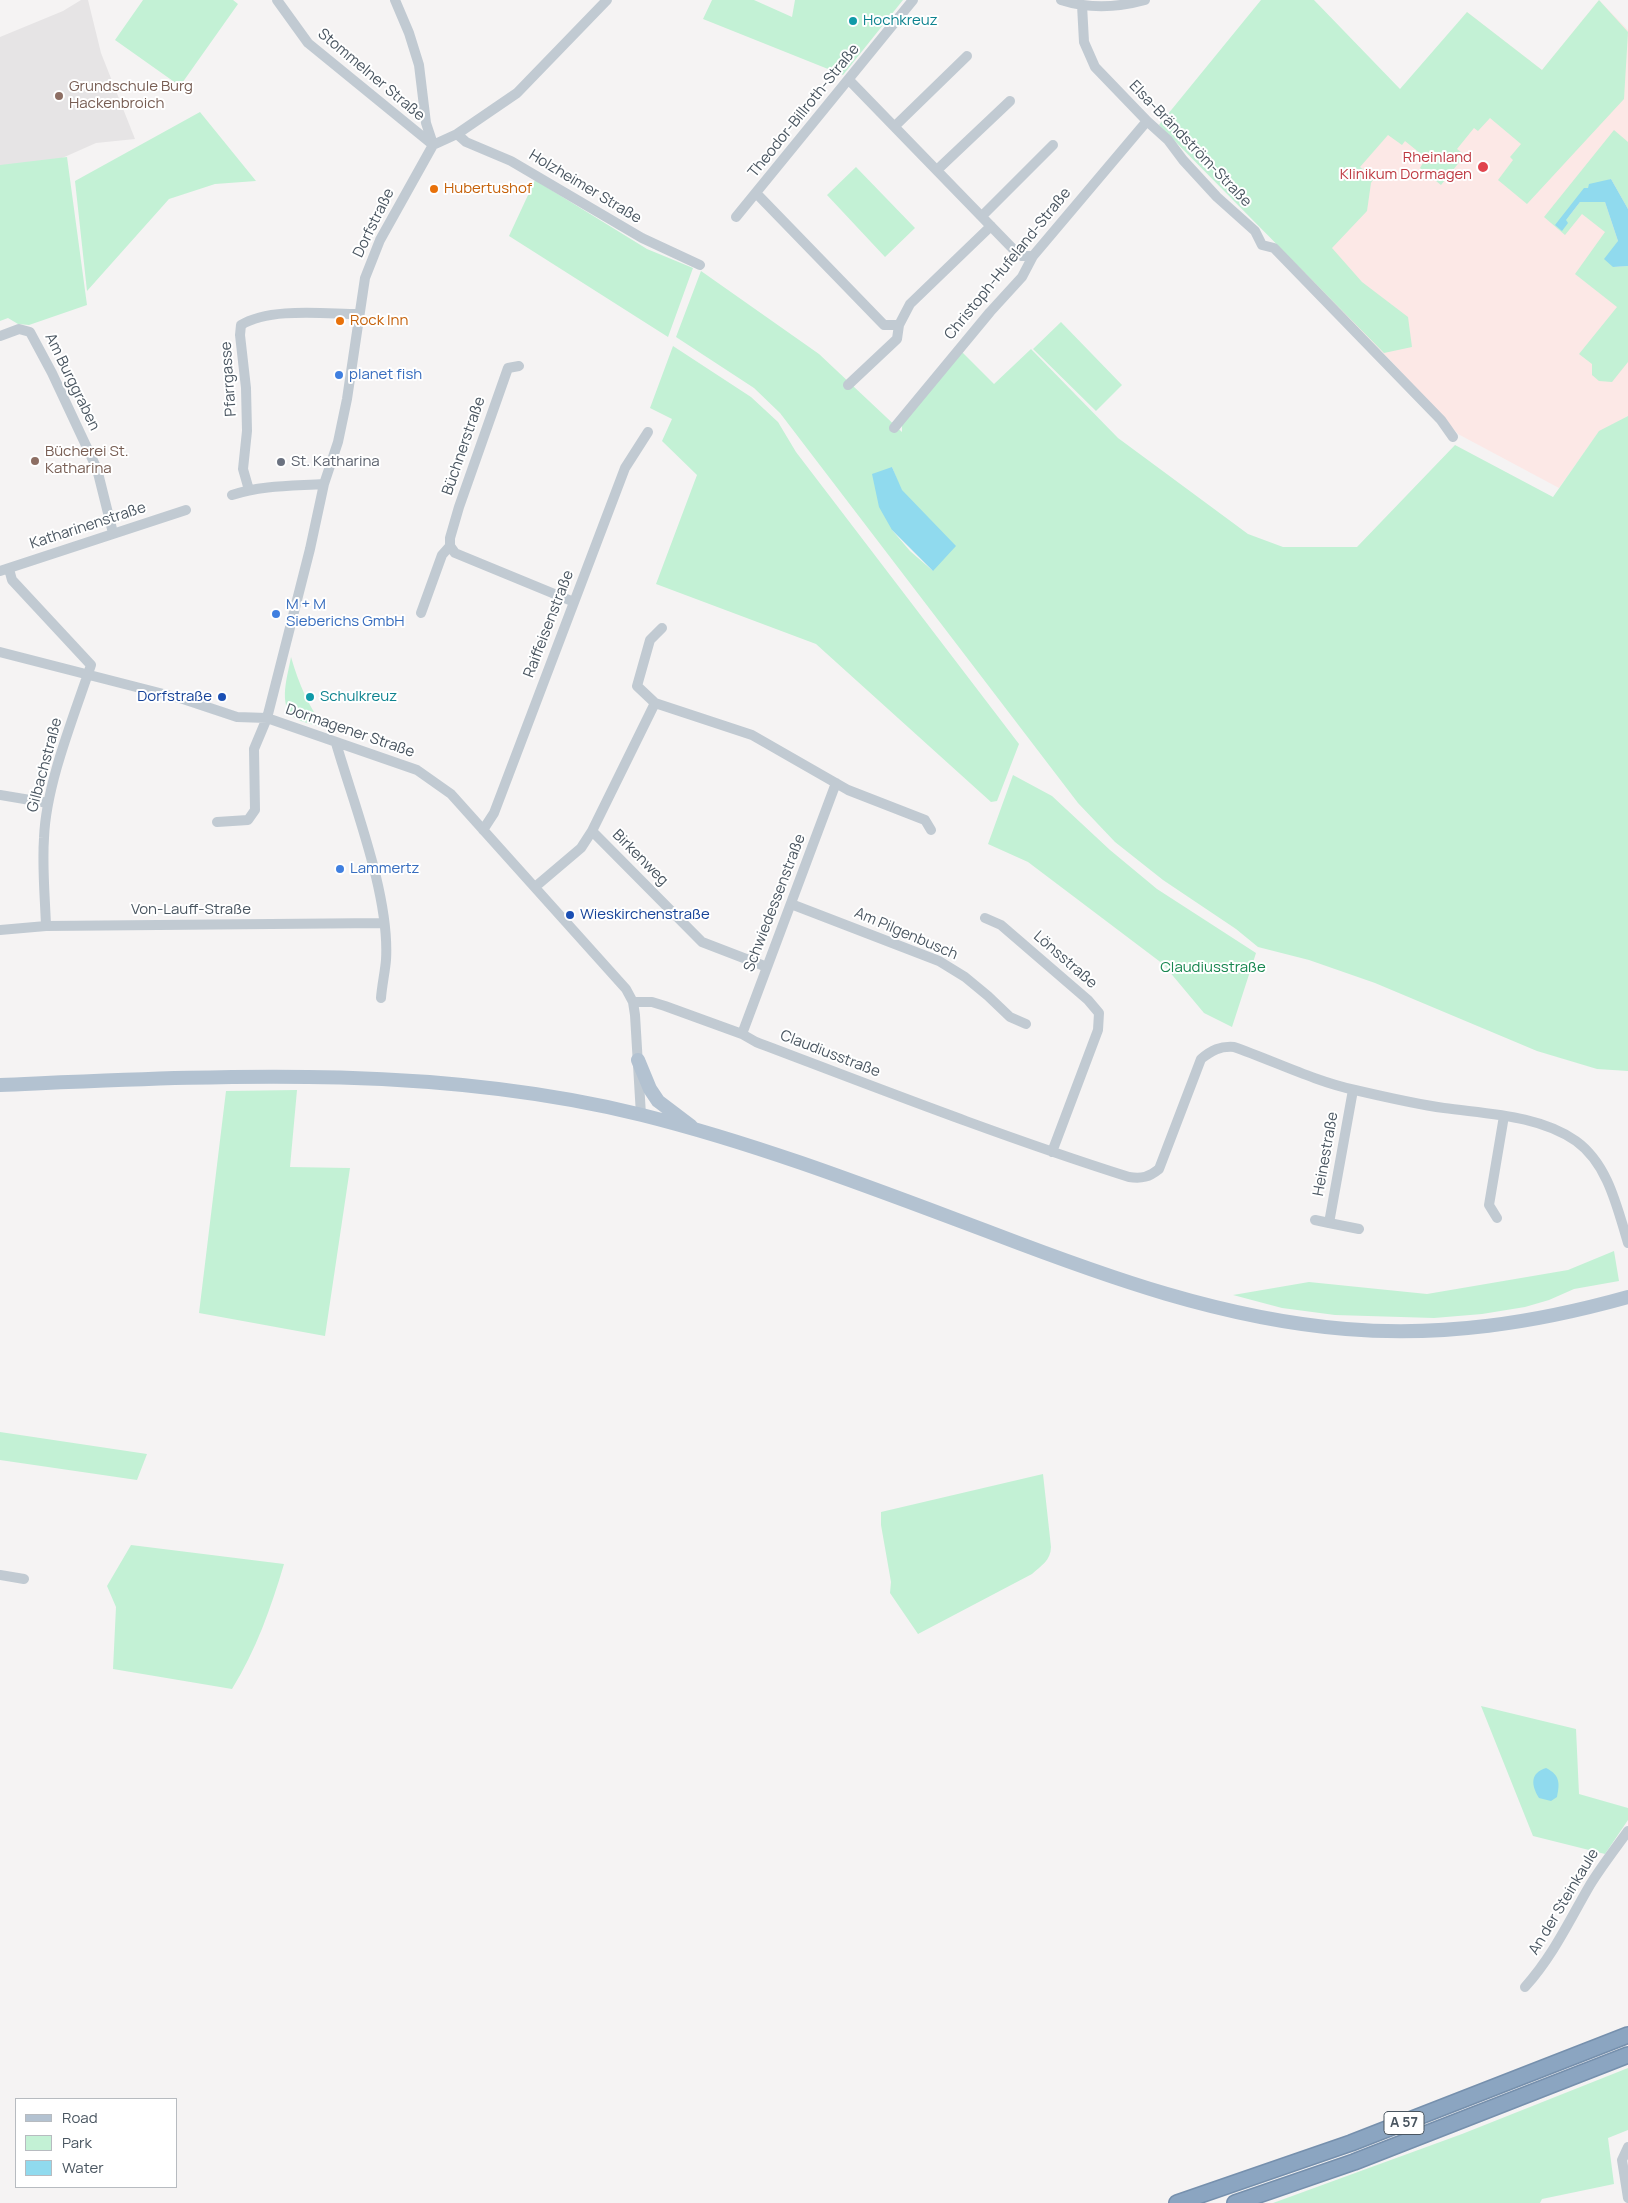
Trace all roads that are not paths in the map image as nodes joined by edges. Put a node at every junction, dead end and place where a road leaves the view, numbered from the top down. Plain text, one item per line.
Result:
1 (277, 0) edge
2 (395, 0) edge
3 (607, 0) edge
4 (913, 0) edge
5 (1061, 0) edge
6 (1144, 0) edge
7 (1082, 5) junction
8 (967, 56) dead end
9 (850, 80) junction
10 (1010, 101) dead end
11 (1147, 122) junction
12 (895, 126) junction
13 (457, 134) junction
14 (433, 145) junction
15 (1053, 146) dead end
16 (937, 170) junction
17 (756, 194) junction
18 (982, 216) junction
19 (736, 217) dead end
20 (991, 226) junction
21 (1034, 256) junction
22 (700, 265) dead end
23 (359, 314) junction
24 (899, 325) junction
25 (0, 336) edge
26 (520, 366) dead end
27 (848, 385) dead end
28 (894, 428) dead end
29 (648, 432) dead end
30 (1453, 437) dead end
31 (324, 484) junction
32 (249, 490) junction
33 (232, 495) dead end
34 (186, 510) dead end
35 (113, 533) junction
36 (450, 546) junction
37 (4, 570) edge
38 (574, 602) junction
39 (421, 613) dead end
40 (662, 628) dead end
41 (0, 652) edge
42 (88, 674) junction
43 (655, 703) junction
44 (267, 718) junction
45 (336, 743) junction
46 (836, 783) junction
47 (0, 795) edge
48 (48, 803) junction
49 (217, 822) dead end
50 (483, 830) junction
51 (931, 830) dead end
52 (592, 831) junction
53 (535, 887) junction
54 (791, 904) junction
55 (985, 918) dead end
56 (383, 923) junction
57 (46, 926) junction
58 (0, 930) edge
59 (767, 967) junction
60 (380, 998) dead end
61 (633, 1002) junction
62 (1026, 1024) dead end
63 (742, 1034) junction
64 (638, 1060) junction
65 (0, 1085) edge
66 (1353, 1090) junction
67 (641, 1115) junction
68 (1504, 1116) junction
69 (697, 1131) junction
70 (1052, 1152) junction
71 (1497, 1218) dead end
72 (1315, 1220) dead end
73 (1329, 1223) junction
74 (1360, 1229) dead end
75 (1628, 1243) edge
76 (1628, 1298) edge
77 (0, 1575) edge
78 (24, 1579) dead end
79 (1628, 1831) edge
80 (1525, 1986) dead end
81 (1628, 2035) edge
82 (1628, 2055) edge
83 (1628, 2147) edge
84 (1628, 2198) edge
85 (1177, 2203) edge
86 (1235, 2203) edge

1 - 14 street, Stommelner Straße
2 - 14 street
3 - 13 street
4 - 9 street, Theodor-Billroth-Straße
5 - 7 street
6 - 7 street
7 - 11 street, Elsa-Brändström-Straße
8 - 12 street
9 - 12 street
9 - 17 street, Theodor-Billroth-Straße
10 - 16 street
11 - 21 street, Christoph-Hufeland-Straße
11 - 30 street, Elsa-Brändström-Straße
12 - 16 street
13 - 14 street
13 - 22 street, Holzheimer Straße
14 - 23 street, Dorfstraße
15 - 18 street
16 - 18 street
17 - 19 street, Theodor-Billroth-Straße
17 - 24 street
18 - 20 street
20 - 21 street
20 - 24 street
21 - 28 street, Christoph-Hufeland-Straße
23 - 31 street, Dorfstraße
23 - 32 street, Pfarrgasse
24 - 27 street
25 - 35 street, Am Burggraben
26 - 36 street, Büchnerstraße
29 - 38 street, Raiffeisenstraße
31 - 32 street
31 - 44 street, Dorfstraße
32 - 33 street
34 - 35 street, Katharinenstraße
35 - 37 street, Katharinenstraße
36 - 38 street
36 - 39 street, Büchnerstraße
37 - 42 street
38 - 50 street, Raiffeisenstraße
40 - 43 street
41 - 42 street, Dormagener Straße
42 - 44 street, Dormagener Straße
42 - 48 street, Gilbachstraße
43 - 46 street
43 - 52 street
44 - 45 street, Dormagener Straße
44 - 49 street, Dorfstraße
45 - 50 street, Dormagener Straße
45 - 56 street
46 - 51 street
46 - 54 street, Schwiedessenstraße
47 - 48 street
48 - 57 street, Gilbachstraße
50 - 53 street, Dormagener Straße
52 - 53 street
52 - 59 street, Birkenweg
53 - 61 street, Dormagener Straße
54 - 59 street, Schwiedessenstraße
54 - 62 street, Am Pilgenbusch
55 - 70 street, Lönsstraße
56 - 57 street, Von-Lauff-Straße
56 - 60 street
57 - 58 street, Von-Lauff-Straße
59 - 63 street, Schwiedessenstraße
61 - 63 street, Claudiusstraße
61 - 64 street, Dormagener Straße
63 - 70 street, Claudiusstraße
64 - 67 street, Dormagener Straße
64 - 69 main road
65 - 67 main road
66 - 68 street, Claudiusstraße
66 - 70 street, Claudiusstraße
66 - 73 street, Heinestraße
67 - 69 main road
68 - 71 street
68 - 75 street, Claudiusstraße
69 - 76 main road
72 - 73 street
73 - 74 street
77 - 78 street
79 - 80 street, An der Steinkaule
81 - 85 highway, A 57
82 - 86 highway, A 57
83 - 84 street

